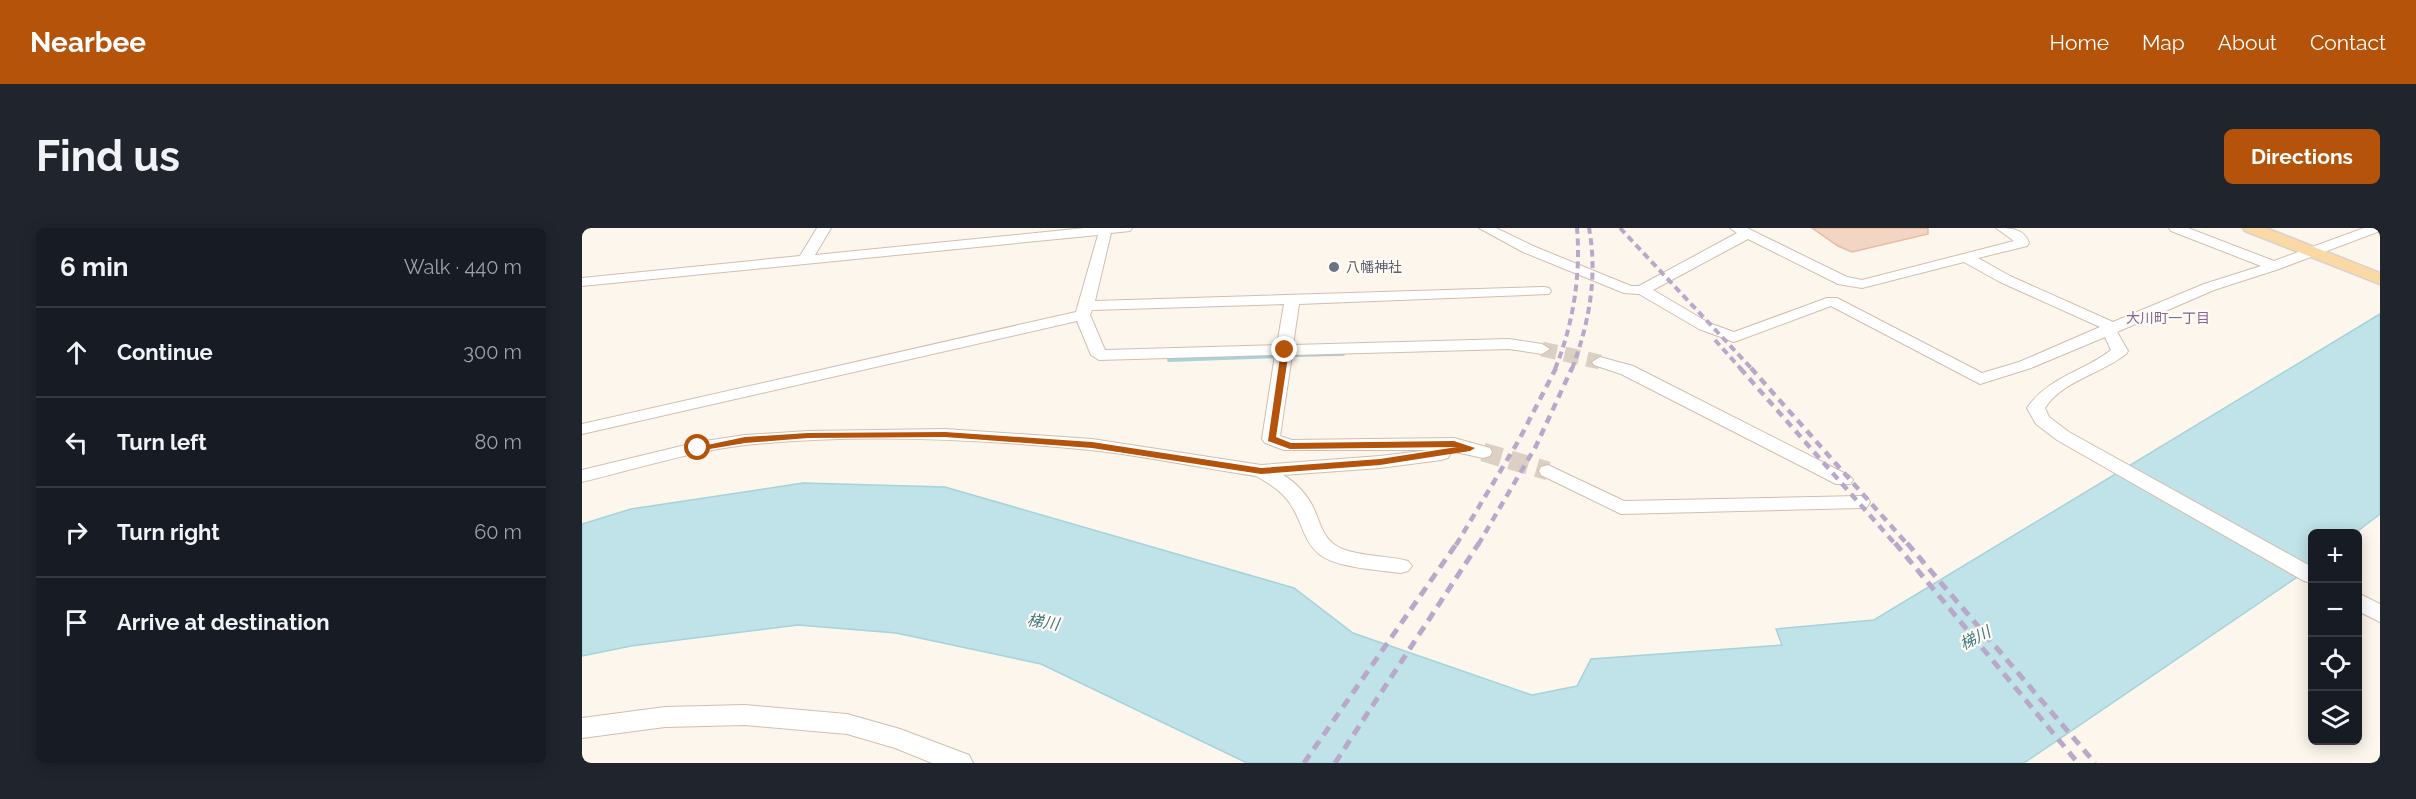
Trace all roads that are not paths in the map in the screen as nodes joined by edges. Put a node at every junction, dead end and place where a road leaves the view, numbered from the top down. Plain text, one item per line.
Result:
1 (824, 228) edge
2 (1125, 228) edge
3 (1486, 228) edge
4 (2003, 228) edge
5 (2176, 228) edge
6 (2251, 228) edge
7 (2376, 228) edge
8 (1105, 229) edge
9 (1743, 231) edge
10 (2311, 252) junction
11 (1967, 258) junction
12 (805, 260) junction
13 (2274, 266) junction
14 (2380, 279) edge
15 (582, 282) edge
16 (1642, 290) junction
17 (1544, 291) dead end
18 (1292, 299) junction
19 (1084, 311) junction
20 (2111, 329) junction
21 (1542, 349) tunnel mouth
22 (1285, 350) junction
23 (1600, 362) tunnel mouth
24 (582, 429) edge
25 (1261, 471) junction
26 (1548, 471) tunnel mouth
27 (582, 476) edge
28 (1843, 480) dead end
29 (1860, 502) dead end
30 (1401, 566) dead end
31 (2308, 573) edge
32 (2362, 603) edge
33 (2380, 614) edge
34 (582, 728) edge
35 (960, 763) edge

1 - 12 street
2 - 8 street
3 - 16 street
4 - 11 street
5 - 13 street
6 - 10 main road
7 - 10 street
8 - 12 street
8 - 19 street
9 - 11 street
9 - 16 street
10 - 13 street
10 - 14 main road
11 - 20 street
12 - 15 street
13 - 20 street
16 - 20 street
17 - 18 street
18 - 19 street
18 - 22 street
19 - 22 street
19 - 24 street
20 - 31 street
21 - 22 street
22 - 25 street
23 - 28 street
25 - 27 street
25 - 30 street
26 - 29 street
32 - 33 street
34 - 35 street

